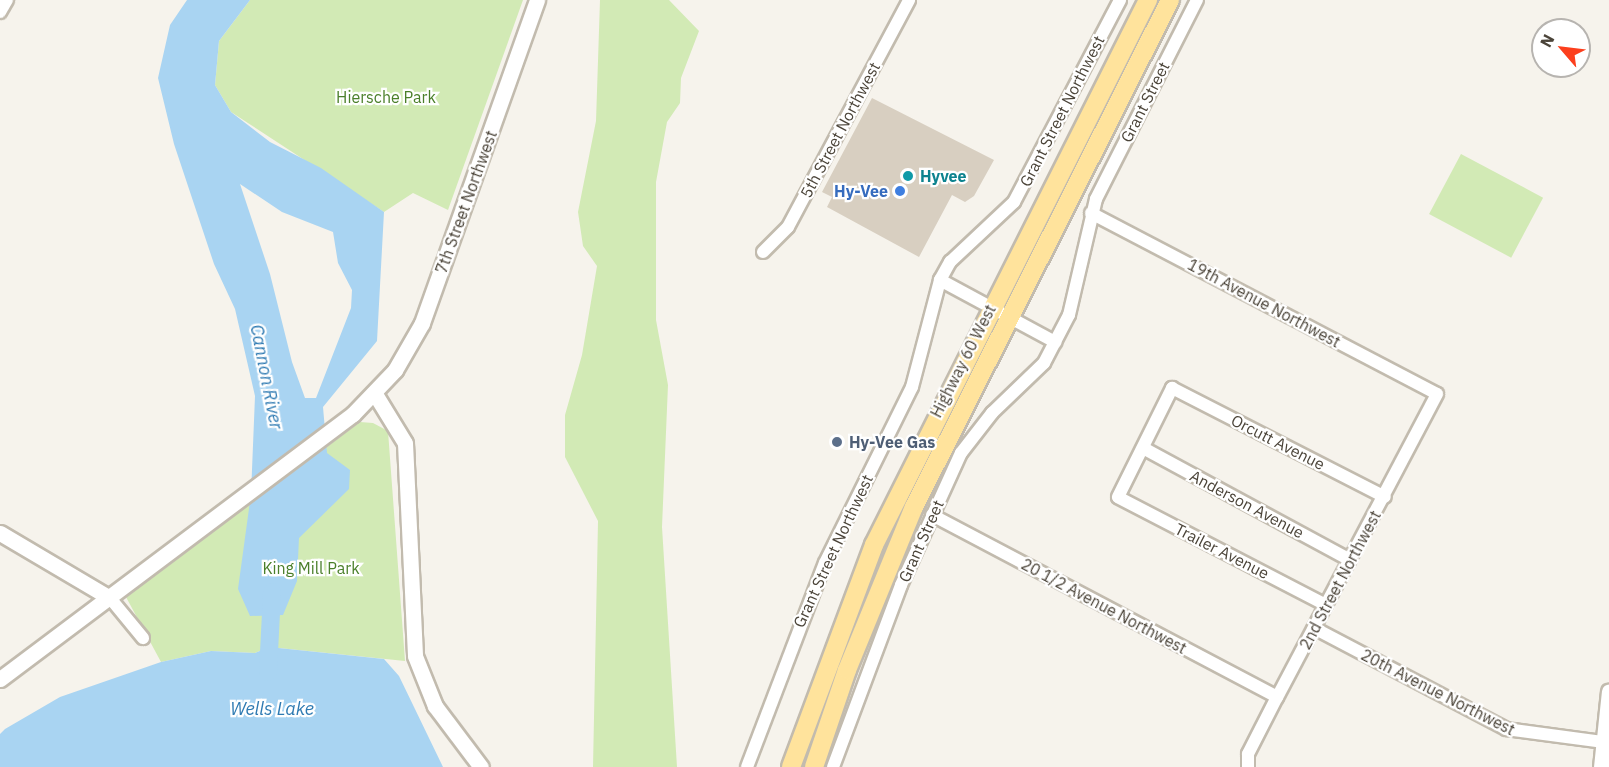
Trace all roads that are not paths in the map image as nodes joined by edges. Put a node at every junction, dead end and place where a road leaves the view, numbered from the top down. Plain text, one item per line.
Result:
1 (7, 0) edge
2 (537, 0) edge
3 (909, 0) edge
4 (1120, 0) edge
5 (1148, 0) edge
6 (1170, 0) edge
7 (1197, 0) edge
8 (0, 12) edge
9 (1091, 213) junction
10 (763, 252) dead end
11 (940, 280) junction
12 (990, 307) junction
13 (1008, 319) junction
14 (1055, 342) junction
15 (375, 394) junction
16 (1437, 394) joint
17 (1143, 448) junction
18 (1385, 497) junction
19 (932, 515) junction
20 (0, 533) edge
21 (1350, 560) junction
22 (110, 598) junction
23 (1326, 605) junction
24 (1314, 628) junction
25 (143, 638) dead end
26 (0, 679) edge
27 (1609, 690) edge
28 (1276, 698) junction
29 (1604, 742) junction
30 (481, 767) edge
31 (747, 767) edge
32 (791, 767) edge
33 (814, 767) edge
34 (833, 767) edge
35 (1248, 767) edge
36 (1601, 767) edge

1 - 8 street
2 - 15 street, 7th Street Northwest
3 - 10 street, 5th Street Northwest
4 - 11 street, Grant Street Northwest
5 - 12 main road, Highway 60 West
6 - 13 main road, Highway 60 West
7 - 9 street, Grant Street
9 - 14 street, Grant Street
9 - 16 street, 19th Avenue Northwest
11 - 12 street
11 - 31 street, Grant Street Northwest
12 - 13 street
12 - 32 main road, Highway 60 West
13 - 14 street
13 - 33 main road, Highway 60 West
14 - 19 street, Grant Street
15 - 22 street, 7th Street Northwest
15 - 30 street
16 - 18 street, 2nd Street Northwest
17 - 18 street, Orcutt Avenue
17 - 21 street, Anderson Avenue
17 - 23 street, Trailer Avenue
18 - 21 street, 2nd Street Northwest
19 - 28 street, 20 1/2 Avenue Northwest
19 - 34 street, Grant Street
20 - 22 street
21 - 23 street, 2nd Street Northwest
22 - 25 street
22 - 26 street, 7th Street Northwest
23 - 24 street, 2nd Street Northwest
24 - 28 street, 2nd Street Northwest
24 - 29 street, 20th Avenue Northwest
27 - 29 street
28 - 35 street, 2nd Street Northwest
29 - 36 street

